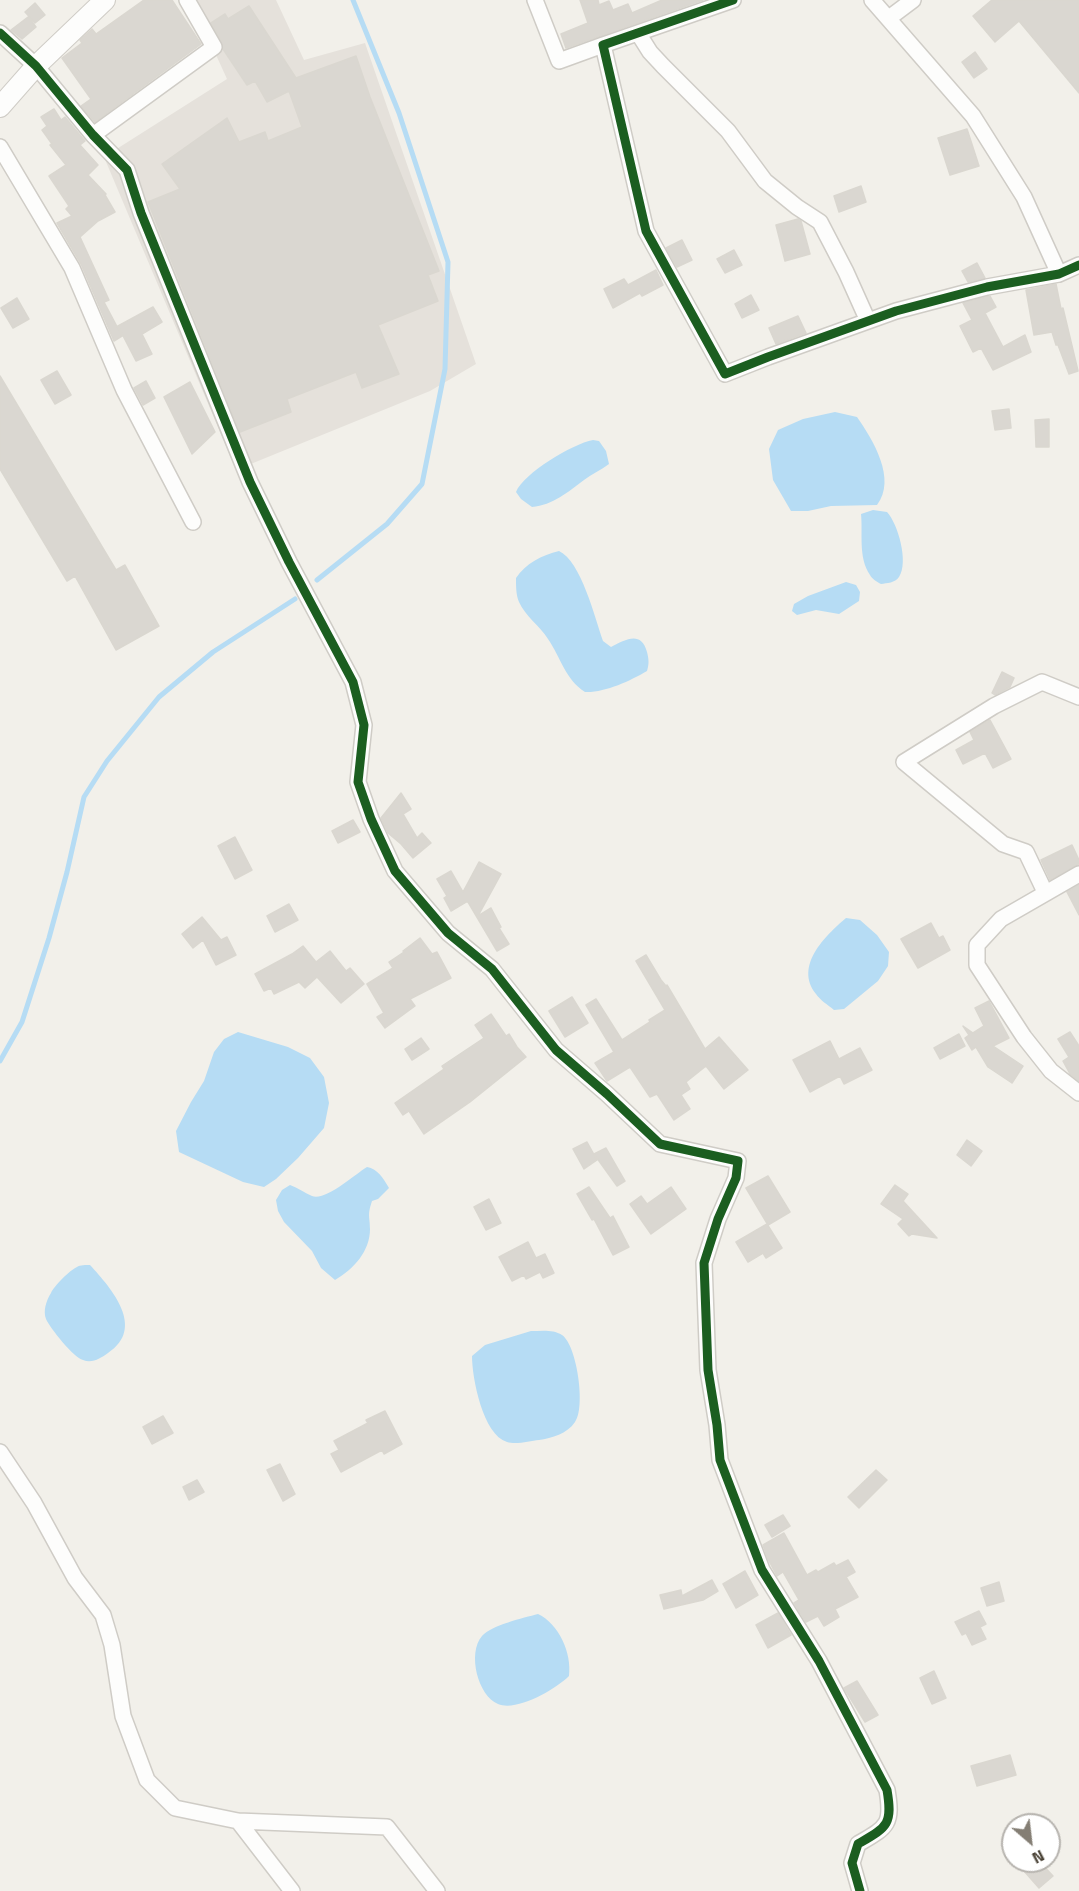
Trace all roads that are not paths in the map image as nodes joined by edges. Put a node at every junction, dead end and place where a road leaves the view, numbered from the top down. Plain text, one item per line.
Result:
1 (105, 0) edge
2 (187, 0) edge
3 (535, 0) edge
4 (733, 0) edge
5 (872, 0) edge
6 (913, 0) edge
7 (889, 18) junction
8 (0, 33) edge
9 (638, 33) junction
10 (603, 45) junction
11 (36, 66) junction
12 (0, 107) edge
13 (93, 135) junction
14 (0, 147) edge
15 (1079, 265) edge
16 (1059, 274) junction
17 (868, 321) junction
18 (194, 522) dead end
19 (1079, 697) edge
20 (1079, 874) edge
21 (1045, 892) junction
22 (1079, 1093) edge
23 (0, 1452) edge
24 (238, 1821) junction
25 (292, 1891) edge
26 (437, 1891) edge
27 (860, 1891) edge

1 - 11 street
2 - 13 street
3 - 10 street
4 - 9 street
5 - 7 street
6 - 7 street
7 - 16 street
8 - 11 street
9 - 10 street
9 - 17 street
10 - 17 street
11 - 12 street
11 - 13 street
13 - 27 street
14 - 18 street
15 - 16 street
16 - 17 street
19 - 21 street
20 - 21 street
21 - 22 street
23 - 24 street
24 - 25 street
24 - 26 street

